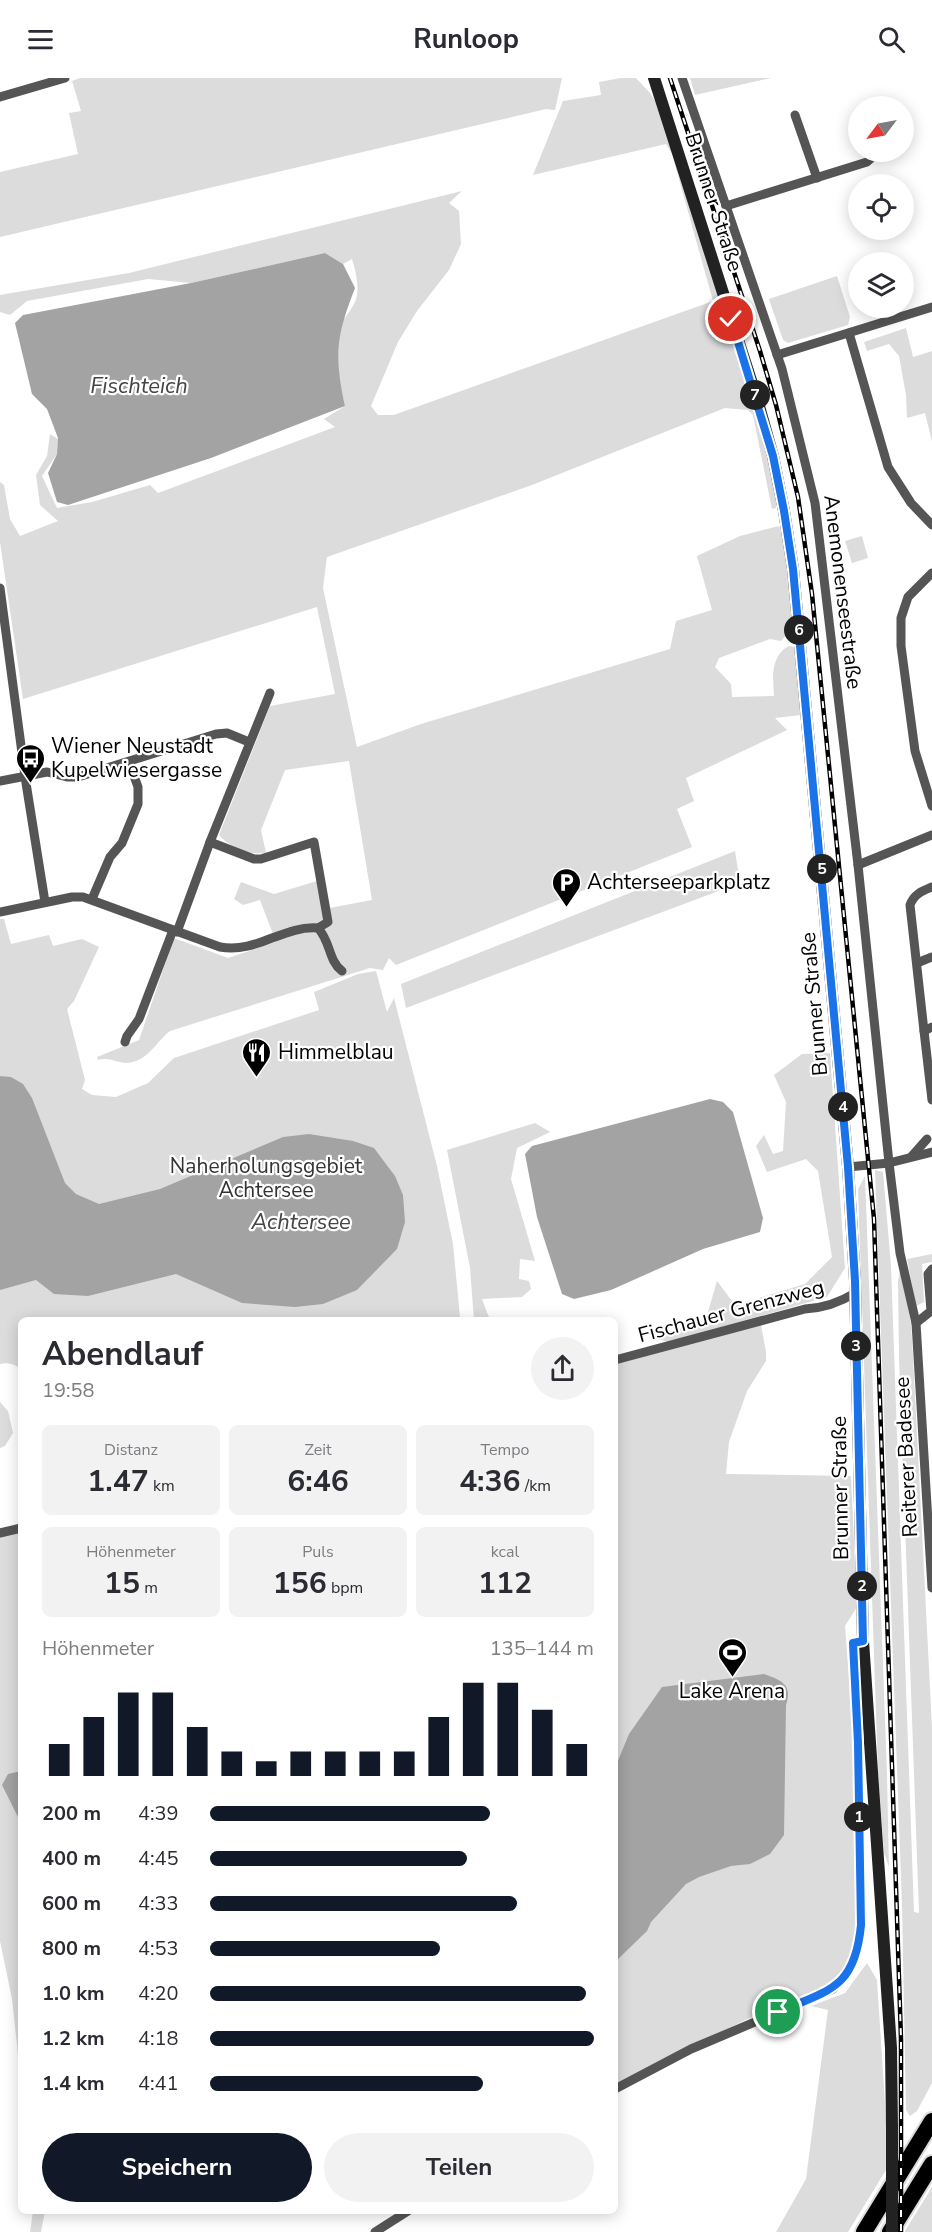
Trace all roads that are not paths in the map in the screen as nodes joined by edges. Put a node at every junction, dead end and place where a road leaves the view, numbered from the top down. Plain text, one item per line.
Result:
1 (65, 78) edge
2 (654, 78) edge
3 (682, 78) edge
4 (0, 97) edge
5 (795, 115) dead end
6 (867, 162) edge
7 (817, 178) junction
8 (726, 206) junction
9 (932, 307) edge
10 (849, 333) junction
11 (777, 355) junction
12 (932, 525) edge
13 (932, 573) edge
14 (0, 588) edge
15 (5, 653) edge
16 (270, 693) dead end
17 (249, 742) junction
18 (129, 762) junction
19 (26, 777) junction
20 (0, 781) edge
21 (932, 806) edge
22 (932, 835) edge
23 (210, 842) junction
24 (858, 865) junction
25 (932, 887) edge
26 (92, 899) junction
27 (45, 902) junction
28 (0, 912) edge
29 (318, 928) junction
30 (175, 931) junction
31 (932, 957) edge
32 (917, 963) junction
33 (342, 971) dead end
34 (928, 1029) edge
35 (125, 1042) dead end
36 (932, 1100) edge
37 (929, 1136) edge
38 (932, 1152) edge
39 (910, 1157) junction
40 (889, 1163) junction
41 (848, 1167) junction
42 (932, 1269) edge
43 (855, 1293) junction
44 (916, 1323) junction
45 (618, 1359) edge
46 (18, 1529) edge
47 (0, 1533) edge
48 (932, 1588) edge
49 (863, 1641) junction
50 (618, 2087) edge
51 (932, 2121) edge
52 (932, 2164) edge
53 (403, 2214) edge
54 (375, 2232) edge
55 (864, 2232) edge
56 (891, 2232) edge

1 - 4 street
2 - 41 main road, Brunner Straße
3 - 8 street, Anemonenseestraße
5 - 7 street
6 - 7 street
7 - 8 street
8 - 11 street, Anemonenseestraße
9 - 10 street
10 - 11 street
10 - 12 street
11 - 24 street, Anemonenseestraße
13 - 21 street
14 - 15 street
15 - 19 street
16 - 17 street
17 - 18 street
17 - 23 street
18 - 19 street
18 - 26 street
19 - 20 street
19 - 27 street
22 - 24 street
23 - 29 street
23 - 30 street
24 - 40 street, Anemonenseestraße
25 - 32 street
26 - 27 street
26 - 30 street
27 - 28 street
29 - 30 street
29 - 33 street
30 - 35 street
31 - 32 street
32 - 34 street
34 - 36 street
37 - 38 street
37 - 39 street
38 - 39 street
39 - 40 street
40 - 41 street
40 - 44 street, Reiterer Badesee
41 - 43 main road, Brunner Straße
42 - 44 street
43 - 45 street, Fischauer Grenzweg
43 - 49 main road, Brunner Straße
44 - 48 street, Reiterer Badesee
46 - 47 street
49 - 50 street
49 - 56 main road, Brunner Straße, bridge
51 - 55 highway
52 - 56 highway
53 - 54 street

